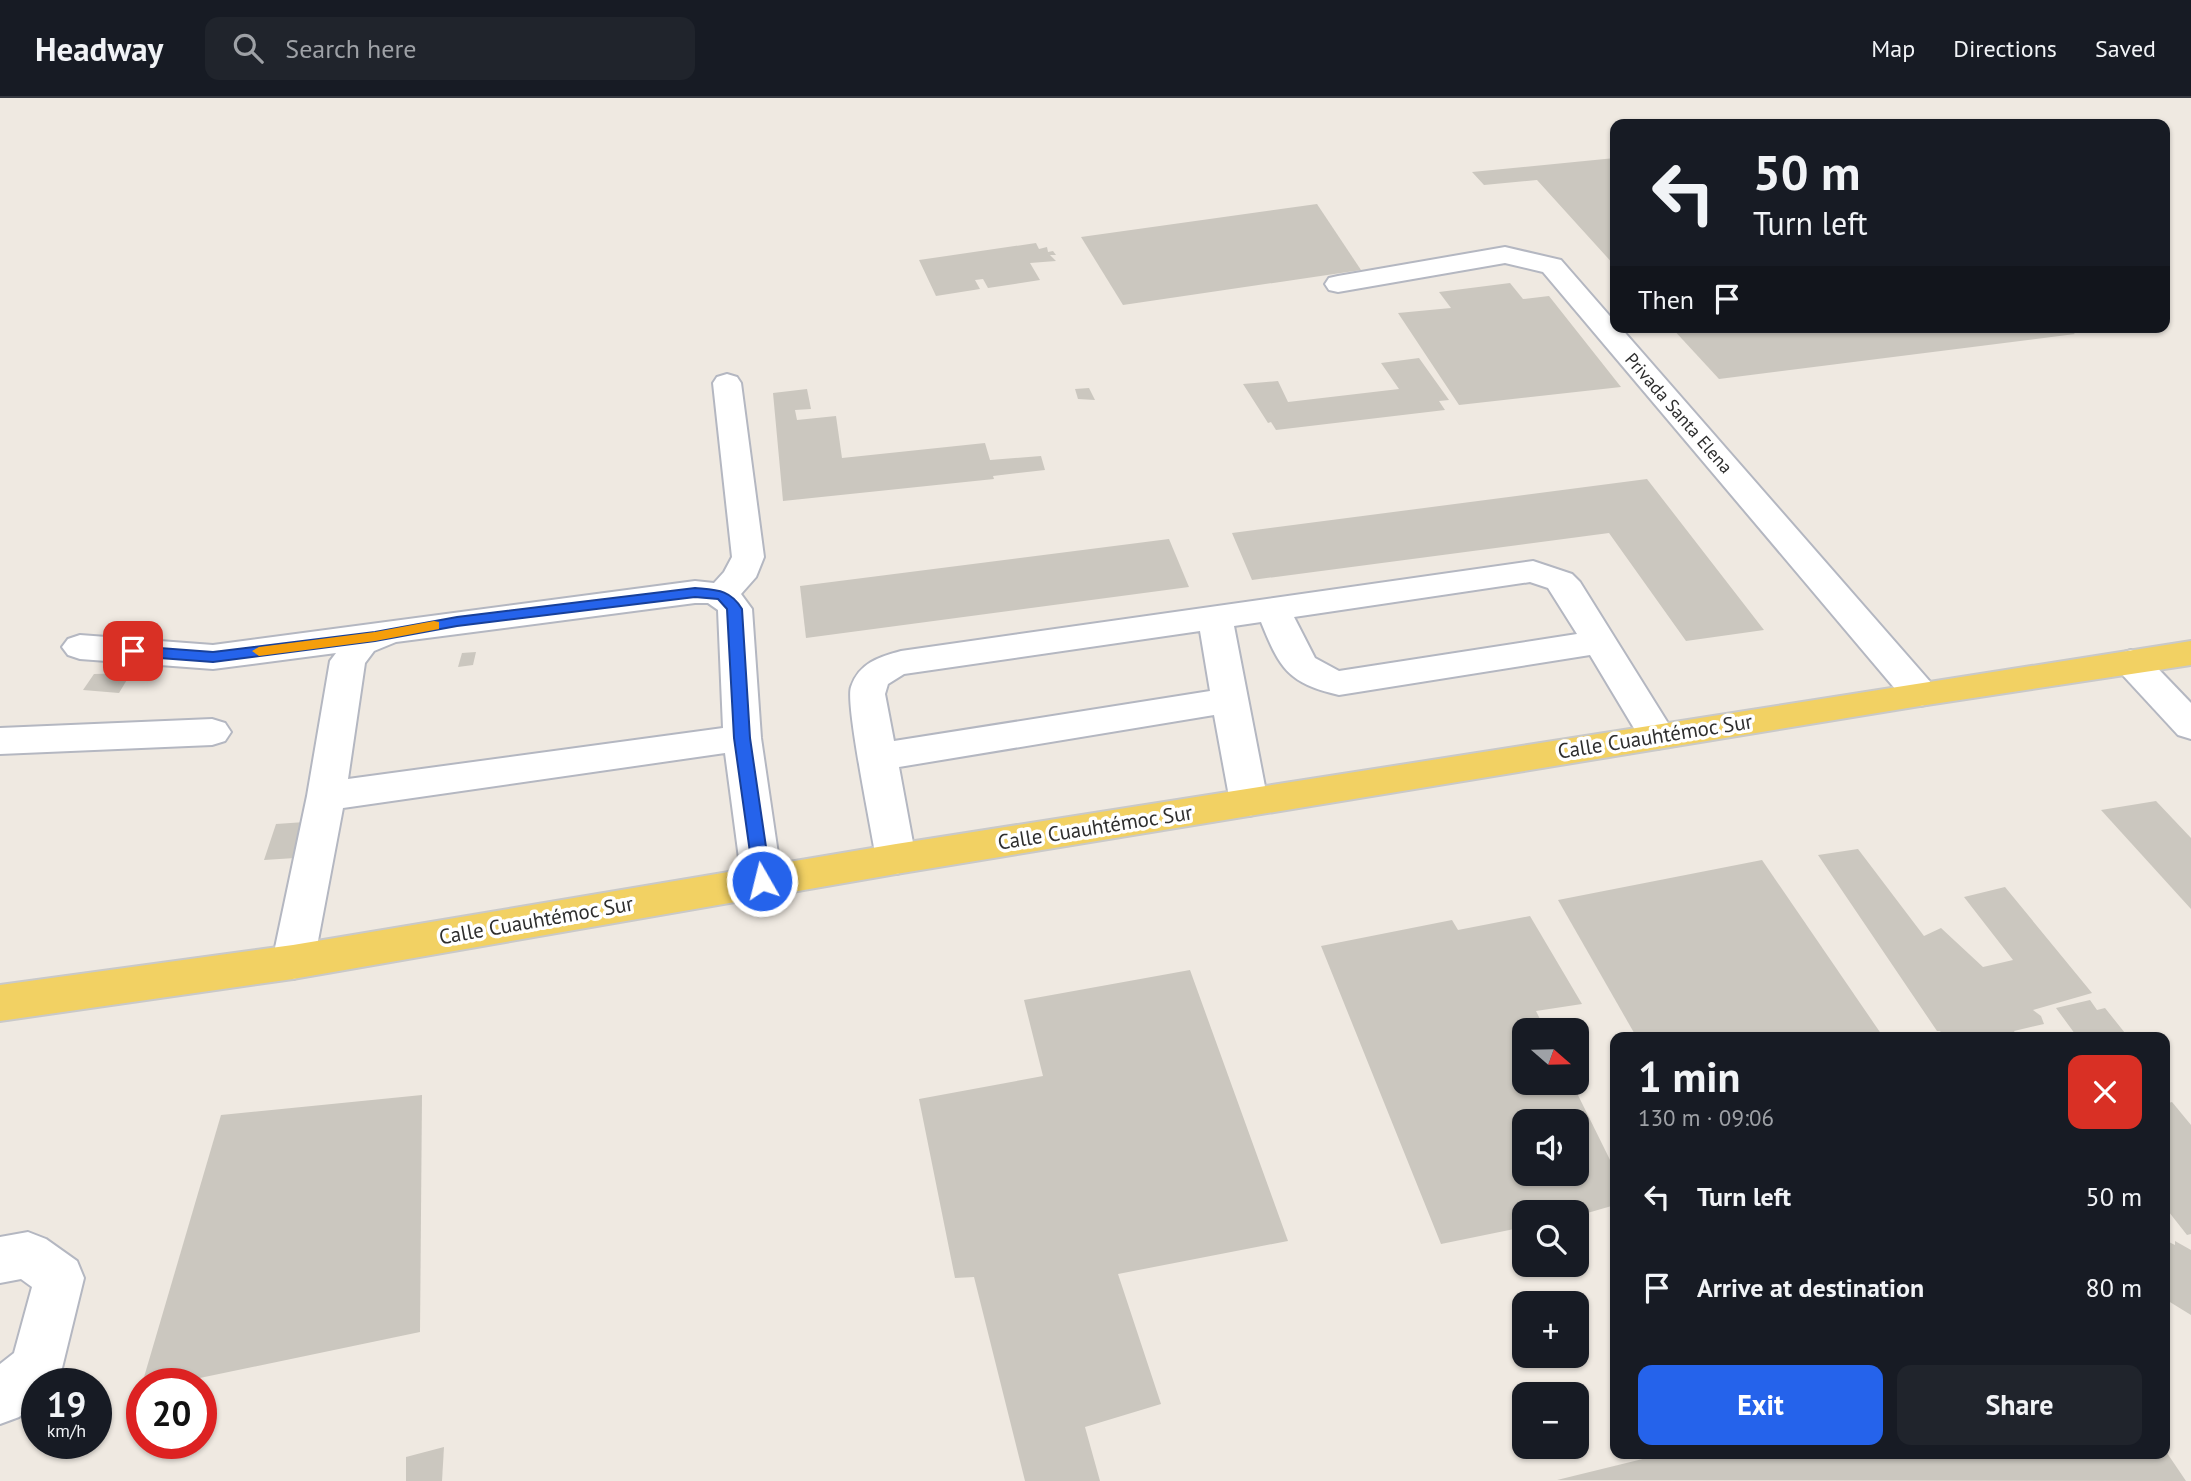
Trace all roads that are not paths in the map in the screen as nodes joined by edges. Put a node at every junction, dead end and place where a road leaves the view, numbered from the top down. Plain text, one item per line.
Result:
1 (1338, 284) dead end
2 (727, 383) dead end
3 (721, 595) junction
4 (1273, 608) junction
5 (1215, 619) junction
6 (375, 636) junction
7 (1600, 642) junction
8 (80, 647) dead end
9 (2191, 653) edge
10 (2132, 662) junction
11 (1920, 694) junction
12 (1230, 700) junction
13 (2191, 726) edge
14 (212, 732) dead end
15 (1657, 736) junction
16 (742, 738) junction
17 (0, 741) edge
18 (879, 757) junction
19 (326, 796) junction
20 (1249, 802) junction
21 (896, 859) junction
22 (762, 881) junction
23 (293, 962) junction
24 (0, 1003) edge
25 (0, 1260) edge
26 (0, 1398) edge

1 - 11 lane, Privada Santa Elena
2 - 3 lane
3 - 6 lane
3 - 16 lane
4 - 5 lane
4 - 7 lane
4 - 7 lane
5 - 12 lane
5 - 18 lane
6 - 8 lane
6 - 19 lane
7 - 15 lane
9 - 10 main road, Calle Cuauhtémoc Sur
10 - 11 main road, Calle Cuauhtémoc Sur
10 - 13 lane
11 - 15 main road, Calle Cuauhtémoc Sur
12 - 18 lane
12 - 20 lane
14 - 17 lane
15 - 20 main road, Calle Cuauhtémoc Sur
16 - 19 lane
16 - 22 lane
18 - 21 lane
19 - 23 lane
20 - 21 main road, Calle Cuauhtémoc Sur
21 - 22 main road, Calle Cuauhtémoc Sur
22 - 23 main road, Calle Cuauhtémoc Sur
23 - 24 main road, Calle Cuauhtémoc Sur
25 - 26 lane

